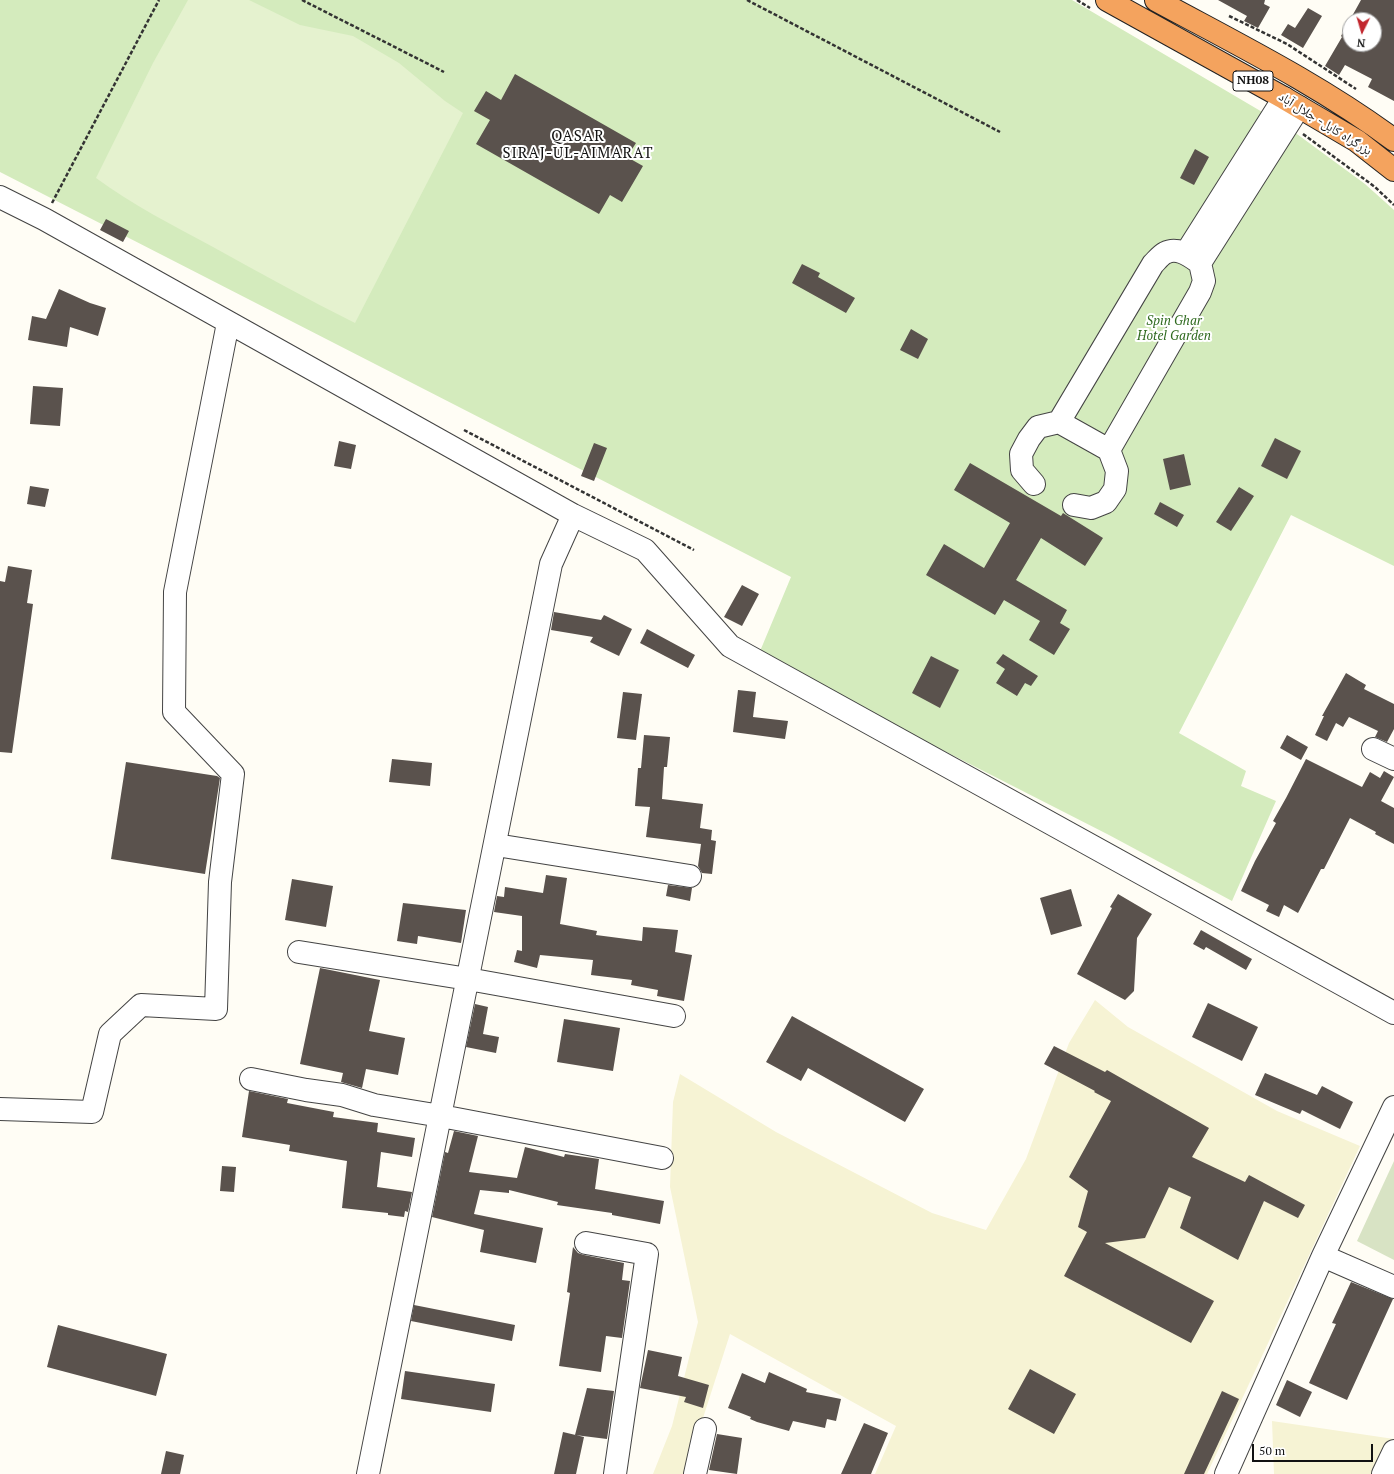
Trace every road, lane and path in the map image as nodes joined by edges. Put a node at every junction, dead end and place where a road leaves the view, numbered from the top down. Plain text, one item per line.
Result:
1 (159, 0) edge
2 (302, 0) edge
3 (747, 0) edge
4 (1077, 0) edge
5 (1156, 0) edge
6 (1099, 4) edge
7 (444, 72) dead end
8 (1290, 109) junction
9 (1000, 132) dead end
10 (1394, 140) edge
11 (1394, 170) edge
12 (0, 197) edge
13 (1394, 205) edge
14 (44, 219) junction
15 (1193, 258) junction
16 (228, 323) junction
17 (1059, 422) junction
18 (1109, 450) junction
19 (1034, 484) dead end
20 (1074, 505) dead end
21 (574, 515) junction
22 (1373, 749) dead end
23 (1394, 760) edge
24 (496, 845) junction
25 (690, 876) dead end
26 (299, 952) dead end
27 (468, 979) junction
28 (1394, 1013) edge
29 (674, 1016) dead end
30 (251, 1079) dead end
31 (1394, 1107) edge
32 (0, 1109) edge
33 (441, 1116) junction
34 (662, 1158) dead end
35 (586, 1243) dead end
36 (1322, 1256) junction
37 (1394, 1287) edge
38 (705, 1429) dead end
39 (1394, 1451) edge
40 (368, 1474) edge
41 (615, 1474) edge
42 (695, 1474) edge
43 (1226, 1474) edge
44 (1383, 1474) edge

1 - 14 path
2 - 7 path
3 - 9 path
4 - 6 path
5 - 10 highway, بزرگراه کابل- جلال آباد / NH08
6 - 8 highway, بزرگراه کابل- جلال آباد / NH08
8 - 11 highway, بزرگراه کابل- جلال آباد / NH08
8 - 13 path
8 - 15 street
12 - 14 street
14 - 16 street
15 - 17 street
15 - 18 street
16 - 21 street
16 - 32 street
17 - 18 street
17 - 19 street
18 - 20 street
21 - 24 street
21 - 28 street
22 - 23 street
24 - 25 street
24 - 27 street
26 - 27 street
27 - 29 street
27 - 33 street
30 - 33 street
31 - 36 street
33 - 34 street
33 - 40 street
35 - 41 street
36 - 37 street
36 - 43 street
38 - 42 street
39 - 44 street

